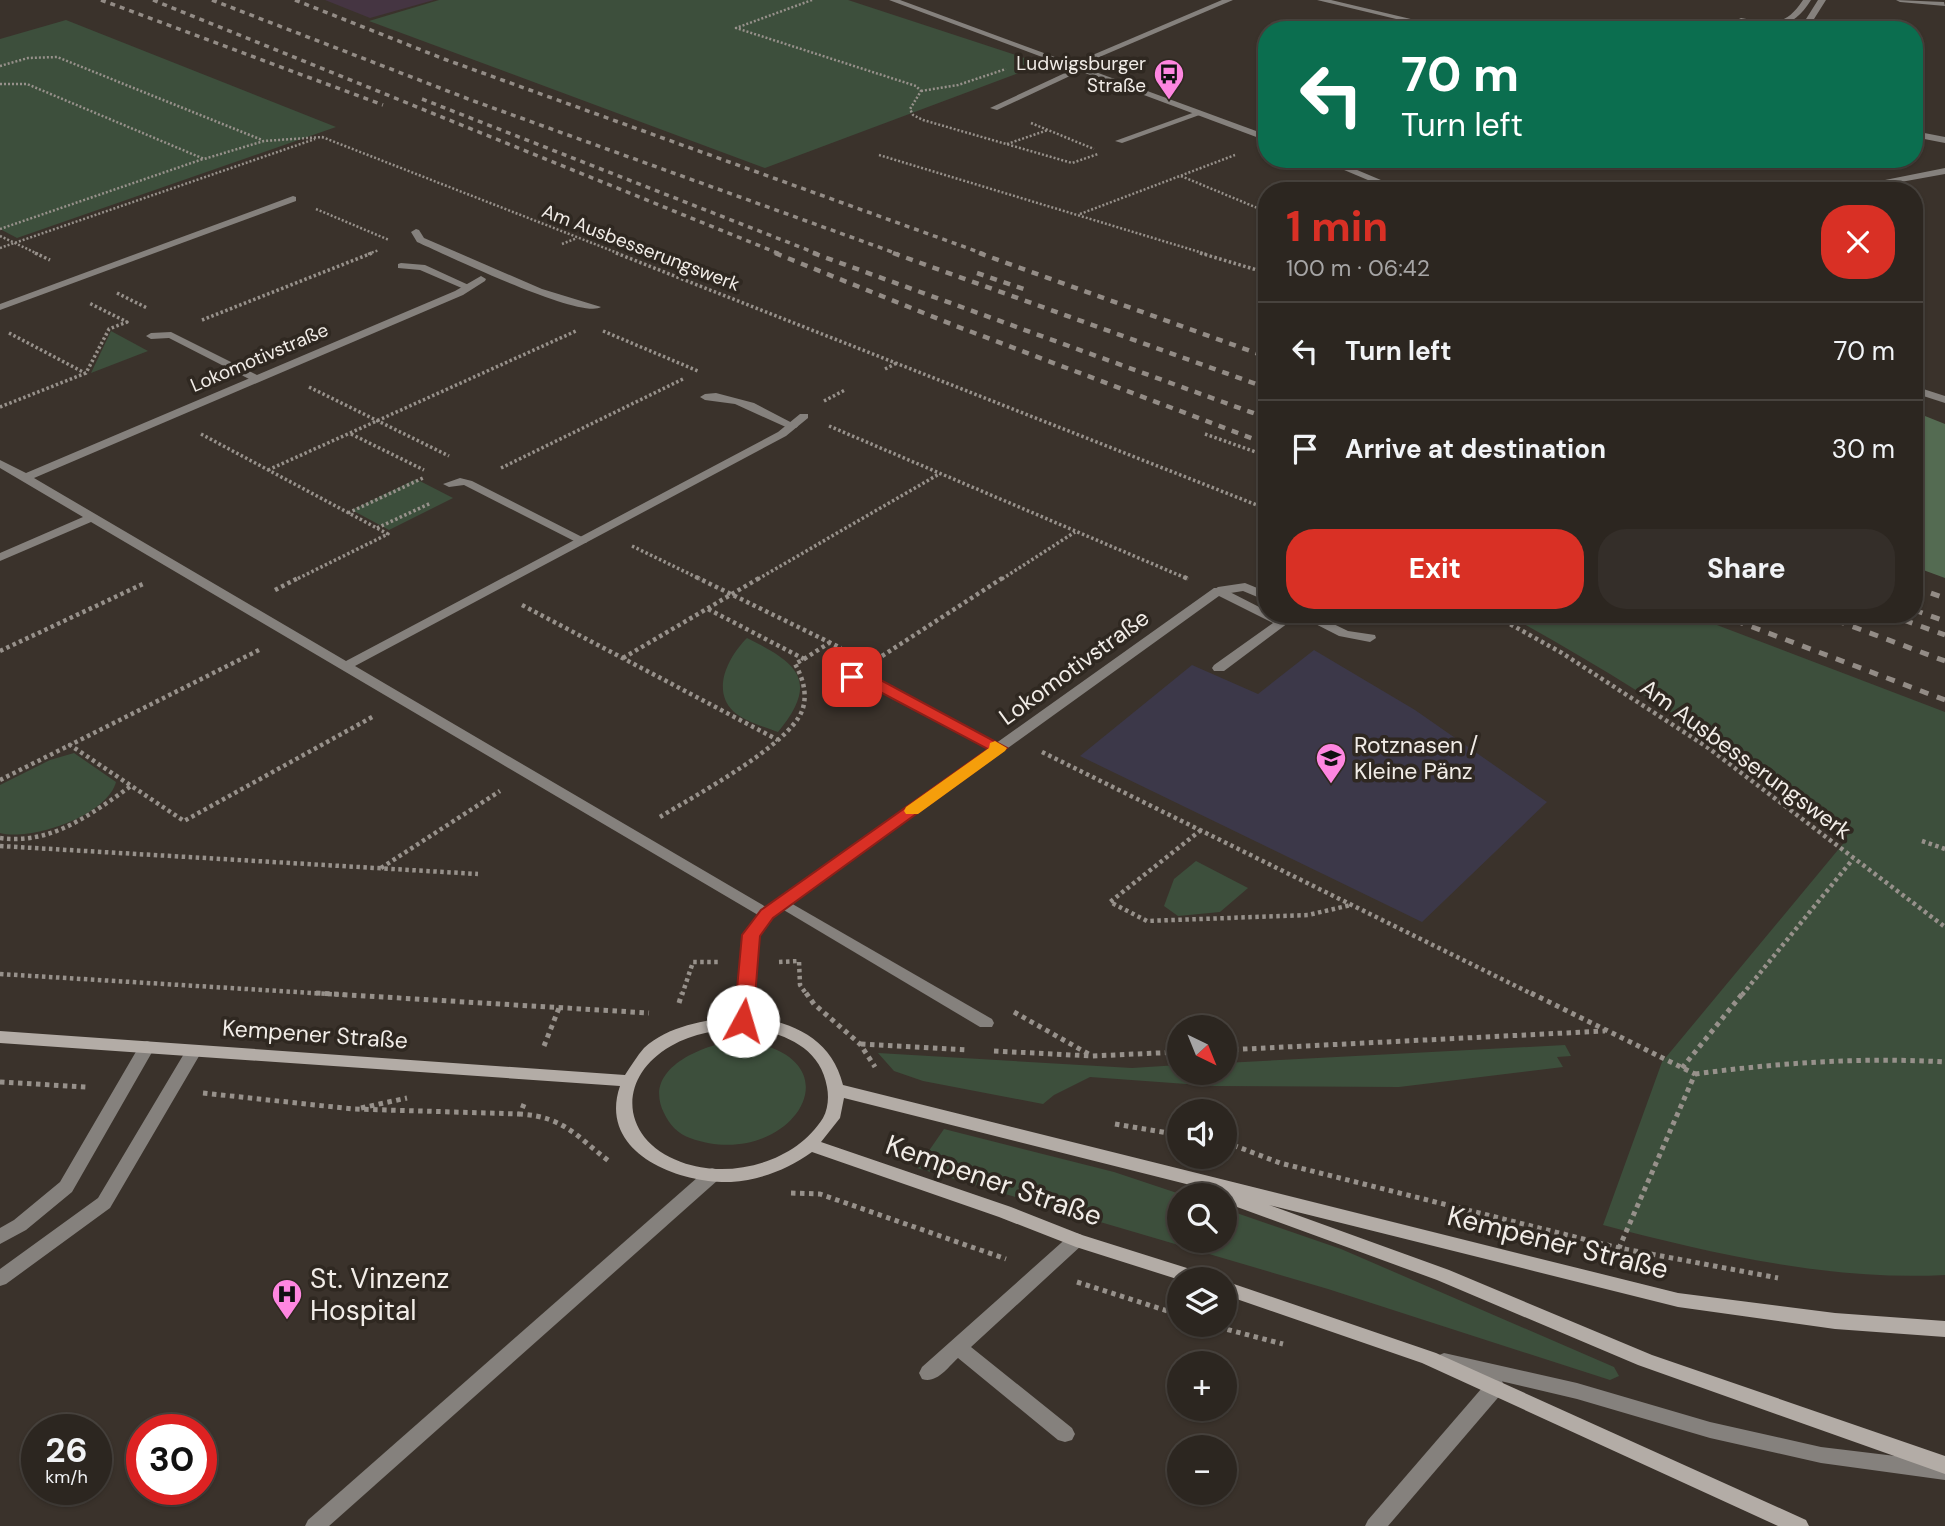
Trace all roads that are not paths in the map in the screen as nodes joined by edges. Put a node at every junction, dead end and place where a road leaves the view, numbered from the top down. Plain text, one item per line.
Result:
1 (893, 0) edge
2 (1229, 0) edge
3 (1321, 0) edge
4 (1807, 0) edge
5 (1822, 0) edge
6 (1900, 0) edge
7 (1945, 4) edge
8 (1741, 20) dead end
9 (1413, 21) edge
10 (1747, 21) edge
11 (1789, 21) edge
12 (1812, 21) edge
13 (1073, 65) junction
14 (1083, 68) junction
15 (994, 108) dead end
16 (1201, 113) junction
17 (1258, 135) edge
18 (1923, 136) edge
19 (1945, 140) edge
20 (1119, 141) dead end
21 (1345, 168) edge
22 (1945, 171) edge
23 (1380, 182) edge
24 (1884, 182) edge
25 (293, 199) dead end
26 (416, 232) dead end
27 (401, 266) dead end
28 (501, 270) junction
29 (468, 287) junction
30 (596, 306) dead end
31 (0, 307) edge
32 (151, 336) dead end
33 (257, 379) junction
34 (1923, 392) edge
35 (705, 397) dead end
36 (1945, 400) edge
37 (804, 416) dead end
38 (792, 426) junction
39 (0, 463) edge
40 (25, 478) junction
41 (449, 484) dead end
42 (92, 517) junction
43 (582, 540) junction
44 (0, 557) edge
45 (1218, 591) junction
46 (1258, 593) edge
47 (1258, 611) edge
48 (1282, 623) edge
49 (1320, 623) edge
50 (1370, 638) dead end
51 (346, 666) junction
52 (1219, 668) dead end
53 (838, 680) dead end
54 (999, 748) junction
55 (782, 903) junction
56 (767, 914) junction
57 (743, 1021) junction
58 (986, 1023) dead end
59 (0, 1037) edge
60 (147, 1047) junction
61 (194, 1051) junction
62 (627, 1081) junction
63 (838, 1090) junction
64 (810, 1145) junction
65 (1164, 1173) junction
66 (712, 1175) junction
67 (1192, 1183) edge
68 (1237, 1199) edge
69 (0, 1237) edge
70 (1076, 1240) junction
71 (1167, 1269) edge
72 (0, 1279) edge
73 (1237, 1292) edge
74 (1945, 1329) edge
75 (958, 1347) junction
76 (1429, 1357) junction
77 (929, 1373) dead end
78 (1494, 1387) junction
79 (1065, 1434) dead end
80 (1945, 1465) edge
81 (1945, 1471) edge
82 (315, 1526) edge
83 (1375, 1526) edge
84 (1799, 1526) edge

1 - 13 street
2 - 13 street
3 - 9 street
4 - 11 street
5 - 12 street
6 - 7 street
8 - 10 street
13 - 14 street
14 - 15 street
14 - 16 street
16 - 17 street
16 - 20 street
18 - 19 street
21 - 23 street
22 - 24 street
25 - 31 street
26 - 28 street
27 - 29 street
28 - 29 street, Lokomotivstraße
28 - 30 street
29 - 33 street, Lokomotivstraße
32 - 33 street
33 - 40 street, Lokomotivstraße
34 - 36 street
35 - 38 street
37 - 38 street
38 - 43 street
39 - 40 street
40 - 42 street
41 - 43 street
42 - 44 street
42 - 51 street
43 - 51 street
45 - 46 street
45 - 47 street
45 - 54 street, Lokomotivstraße
48 - 52 street
49 - 50 street
51 - 56 street
53 - 54 street
54 - 55 street, Lokomotivstraße
55 - 56 street, Lokomotivstraße
55 - 58 street
56 - 57 street, Lokomotivstraße
57 - 62 main road
57 - 63 main road
59 - 60 main road, Kempener Straße
60 - 61 main road, Kempener Straße
60 - 69 street
61 - 62 main road, Kempener Straße
61 - 72 street
62 - 66 main road
63 - 64 main road
63 - 65 main road, Kempener Straße
64 - 66 main road
64 - 70 main road, Kempener Straße
65 - 67 main road, Kempener Straße
65 - 74 main road, Kempener Straße
66 - 82 street
68 - 80 main road, Kempener Straße
70 - 71 main road, Kempener Straße
70 - 75 street
73 - 76 main road
75 - 77 street
75 - 79 street
76 - 78 main road
76 - 81 street
78 - 83 street
78 - 84 main road

